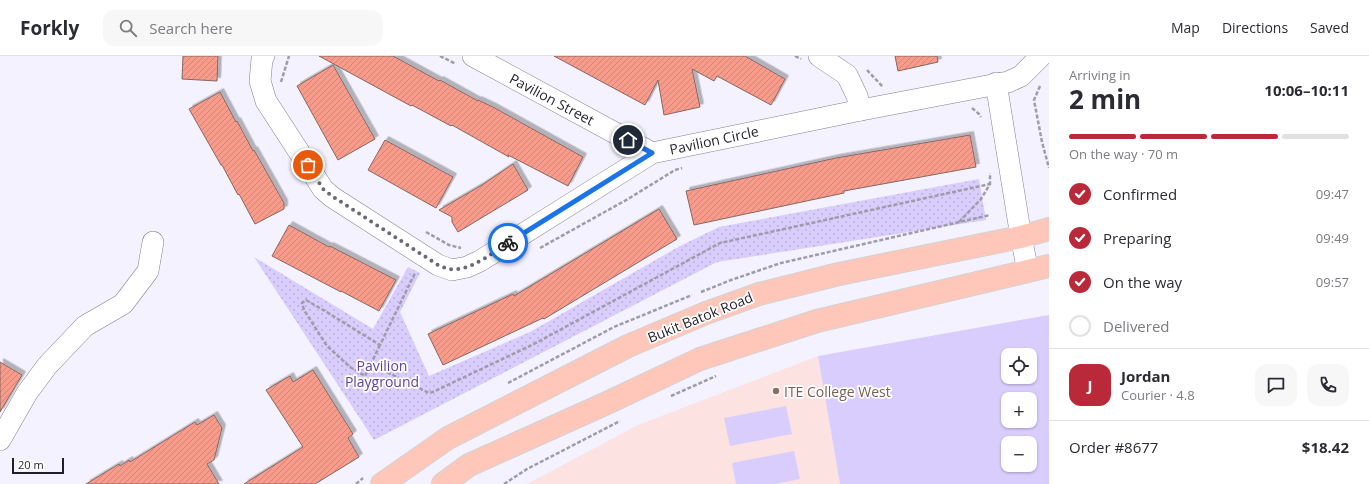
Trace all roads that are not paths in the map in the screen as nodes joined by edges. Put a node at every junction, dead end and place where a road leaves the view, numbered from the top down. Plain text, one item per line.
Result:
1 (264, 56) edge
2 (473, 56) edge
3 (819, 56) edge
4 (1041, 56) edge
5 (996, 83) junction
6 (861, 110) junction
7 (652, 153) junction
8 (1049, 229) edge
9 (1021, 237) junction
10 (153, 242) dead end
11 (1039, 268) edge
12 (0, 440) edge
13 (382, 484) edge
14 (443, 484) edge

1 - 7 street, Pavilion Circle
2 - 7 street, Pavilion Street
3 - 6 street
4 - 5 street, Pavilion Circle
5 - 6 street, Pavilion Circle
5 - 9 street
6 - 7 street, Pavilion Circle
8 - 9 main road, Bukit Batok Road
9 - 11 street
9 - 13 main road, Bukit Batok Road
10 - 12 street
11 - 14 main road

